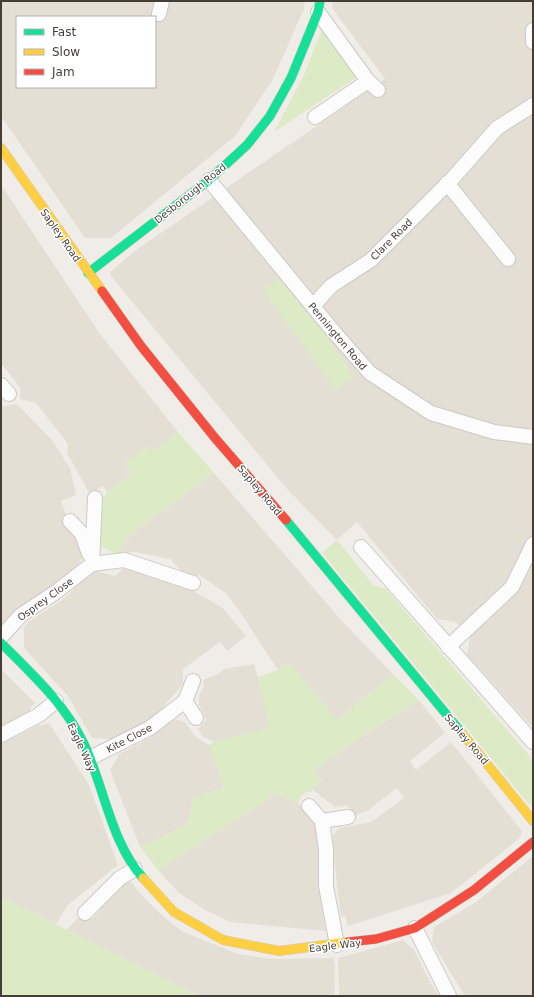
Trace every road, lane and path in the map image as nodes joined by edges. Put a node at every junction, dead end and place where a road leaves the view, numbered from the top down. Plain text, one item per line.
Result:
1 (319, 6) edge
2 (533, 30) edge
3 (533, 42) edge
4 (533, 105) edge
5 (315, 117) dead end
6 (1, 148) edge
7 (209, 180) junction
8 (447, 183) junction
9 (508, 259) dead end
10 (88, 273) junction
11 (313, 306) junction
12 (533, 437) edge
13 (95, 498) dead end
14 (70, 521) dead end
15 (533, 544) edge
16 (362, 547) dead end
17 (92, 564) junction
18 (193, 583) dead end
19 (1, 637) edge
20 (1, 644) edge
21 (448, 647) junction
22 (193, 681) dead end
23 (56, 701) junction
24 (185, 701) junction
25 (196, 718) dead end
26 (1, 735) edge
27 (533, 742) edge
28 (90, 758) junction
29 (309, 806) dead end
30 (348, 817) dead end
31 (322, 821) junction
32 (533, 821) edge
33 (533, 842) edge
34 (135, 869) junction
35 (90, 911) dead end
36 (415, 928) junction
37 (337, 945) junction
38 (449, 996) edge

1 - 5 street, Desborough Road
1 - 7 street, Desborough Road
2 - 3 street
4 - 8 street, Clare Road
6 - 10 street, Sapley Road
7 - 10 street, Desborough Road
7 - 11 street, Pennington Road
8 - 9 street
8 - 11 street, Clare Road
10 - 32 street, Sapley Road
11 - 12 street, Pennington Road
13 - 17 street
14 - 17 street
15 - 21 street
16 - 21 street
17 - 18 street
17 - 19 street, Osprey Close
20 - 23 street, Eagle Way
21 - 27 street
22 - 24 street
23 - 26 street
23 - 28 street, Eagle Way
24 - 25 street
24 - 28 street, Kite Close
28 - 34 street, Eagle Way
29 - 31 street
30 - 31 street
31 - 37 street
33 - 36 street, Eagle Way
34 - 35 street
34 - 37 street, Eagle Way
36 - 37 street, Eagle Way
36 - 38 street

